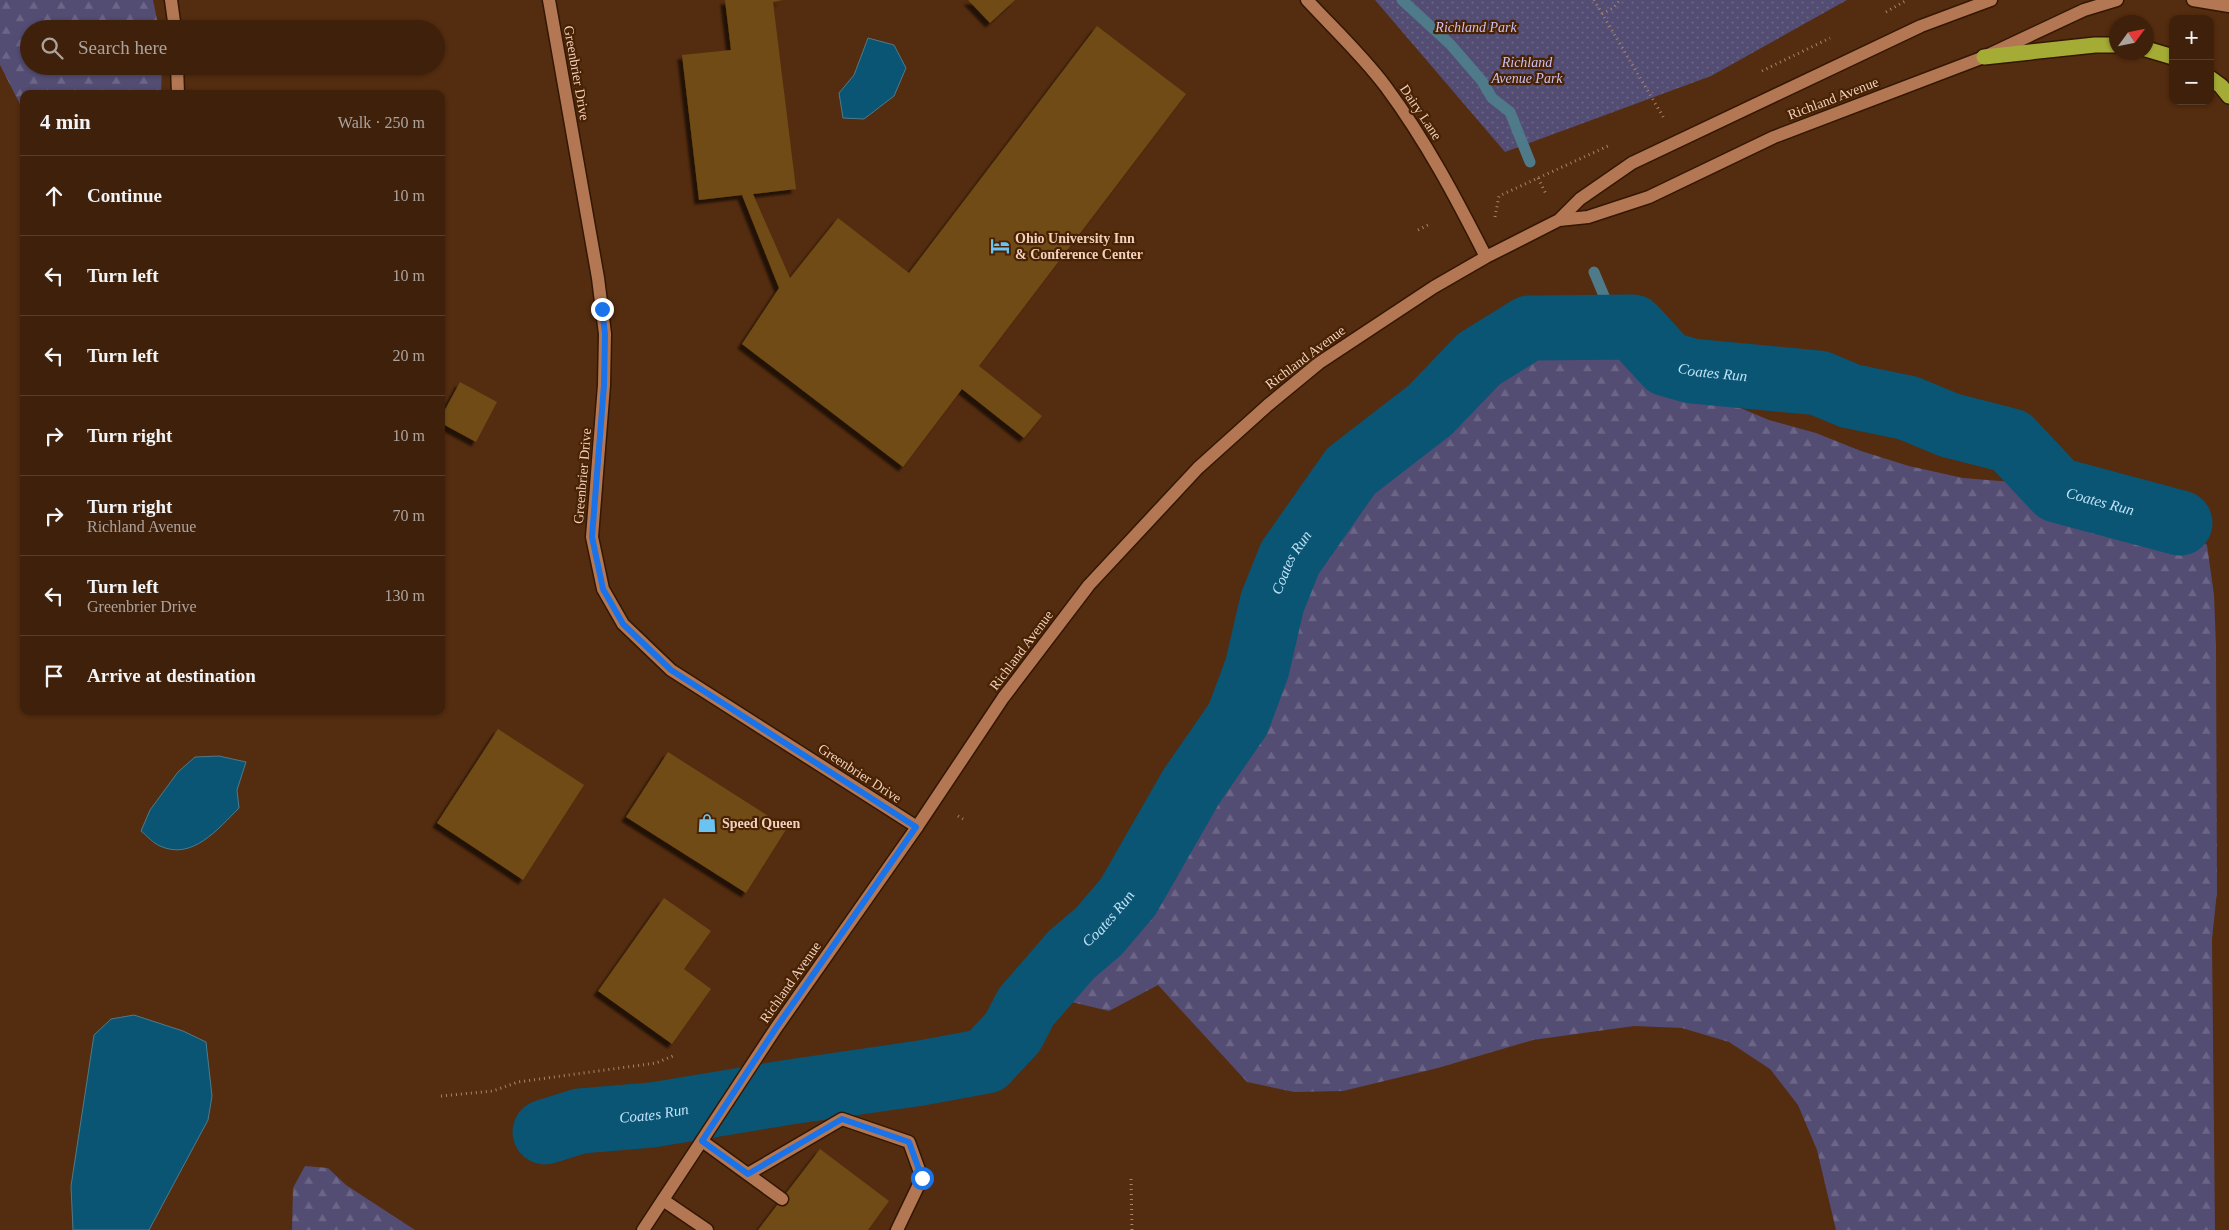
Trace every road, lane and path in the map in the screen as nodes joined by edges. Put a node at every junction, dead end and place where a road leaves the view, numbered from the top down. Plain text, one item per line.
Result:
1 (171, 0) edge
2 (549, 0) edge
3 (1307, 0) edge
4 (1594, 0) edge
5 (1620, 0) edge
6 (1991, 0) edge
7 (2117, 0) edge
8 (2193, 0) edge
9 (2229, 6) edge
10 (1602, 14) junction
11 (174, 20) edge
12 (2109, 45) edge
13 (2154, 51) edge
14 (2169, 56) edge
15 (1984, 57) junction
16 (177, 75) edge
17 (2214, 81) edge
18 (178, 90) edge
19 (2229, 96) edge
20 (1665, 121) dead end
21 (1538, 178) dead end
22 (1546, 194) dead end
23 (1559, 220) junction
24 (1428, 224) dead end
25 (1418, 230) dead end
26 (1486, 257) junction
27 (958, 816) dead end
28 (963, 819) dead end
29 (916, 827) junction
30 (673, 1056) dead end
31 (441, 1096) dead end
32 (702, 1141) junction
33 (748, 1174) junction
34 (1131, 1179) dead end
35 (782, 1199) dead end
36 (663, 1200) junction
37 (643, 1230) edge
38 (707, 1230) edge
39 (897, 1230) edge
40 (1132, 1230) edge

1 - 11 main road
2 - 29 main road, Greenbrier Drive
3 - 26 main road, Dairy Lane
4 - 10 path
5 - 10 path
6 - 23 main road, Richland Avenue
7 - 15 main road, Richland Avenue
8 - 9 main road
10 - 20 path
12 - 15 highway
13 - 14 highway
15 - 23 main road, Richland Avenue
16 - 18 main road
17 - 19 highway
21 - 22 path
23 - 26 main road, Richland Avenue
24 - 25 path
26 - 29 main road, Richland Avenue
27 - 28 path
29 - 32 main road, Richland Avenue
30 - 31 path
32 - 33 main road
32 - 36 main road, Richland Avenue
33 - 35 main road
33 - 39 main road
34 - 40 path
36 - 37 main road, Richland Avenue
36 - 38 main road

